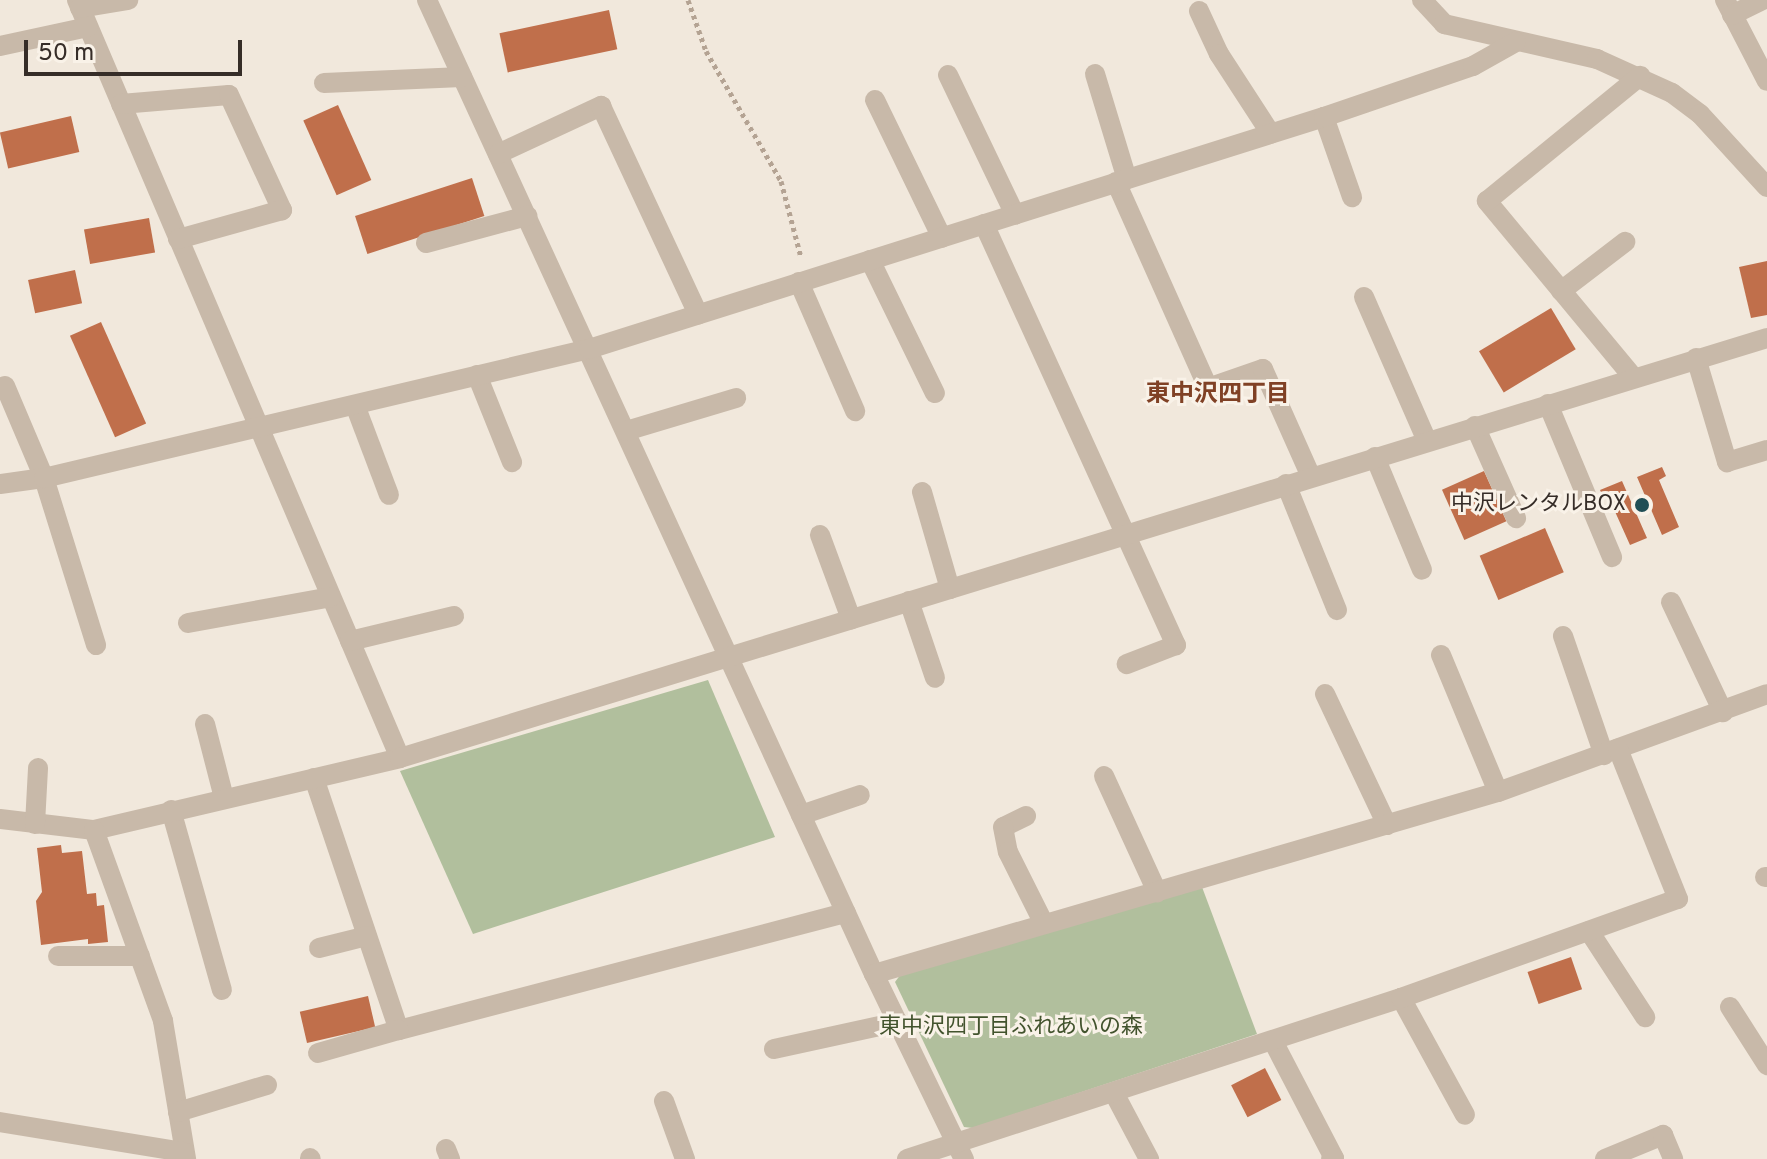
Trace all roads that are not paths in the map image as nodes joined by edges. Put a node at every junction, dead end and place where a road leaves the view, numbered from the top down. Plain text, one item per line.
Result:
1 (128, 0) edge
2 (427, 0) edge
3 (1422, 0) edge
4 (1763, 0) edge
5 (1728, 8) edge
6 (1199, 11) dead end
7 (82, 12) edge
8 (1516, 42) junction
9 (0, 46) edge
10 (1095, 74) dead end
11 (948, 75) dead end
12 (1640, 76) junction
13 (462, 77) junction
14 (1767, 81) edge
15 (324, 83) dead end
16 (875, 100) dead end
17 (121, 104) junction
18 (1324, 117) junction
19 (1271, 134) junction
20 (498, 154) junction
21 (1122, 181) junction
22 (1767, 187) edge
23 (1352, 197) dead end
24 (1015, 215) junction
25 (527, 216) junction
26 (984, 224) junction
27 (942, 238) junction
28 (178, 239) junction
29 (1625, 242) dead end
30 (426, 243) dead end
31 (870, 260) junction
32 (806, 280) junction
33 (1561, 291) junction
34 (1364, 297) dead end
35 (698, 314) junction
36 (1767, 338) edge
37 (589, 349) junction
38 (1696, 358) junction
39 (477, 375) junction
40 (1633, 377) junction
41 (5, 386) dead end
42 (935, 393) dead end
43 (736, 398) dead end
44 (1548, 404) junction
45 (355, 405) junction
46 (855, 411) dead end
47 (1475, 426) junction
48 (259, 428) junction
49 (626, 431) junction
50 (1427, 441) junction
51 (1767, 450) edge
52 (1375, 457) junction
53 (512, 462) dead end
54 (1311, 477) junction
55 (44, 478) junction
56 (0, 484) edge
57 (1286, 484) junction
58 (922, 492) dead end
59 (389, 495) dead end
60 (1516, 518) dead end
61 (820, 535) dead end
62 (1124, 536) junction
63 (1612, 557) dead end
64 (1422, 570) dead end
65 (950, 589) junction
66 (331, 597) junction
67 (909, 601) junction
68 (1671, 602) dead end
69 (1337, 610) dead end
70 (454, 616) dead end
71 (851, 619) junction
72 (188, 623) dead end
73 (1563, 636) dead end
74 (350, 641) junction
75 (96, 645) dead end
76 (1441, 655) dead end
77 (731, 657) junction
78 (1127, 664) dead end
79 (935, 678) dead end
80 (1325, 694) dead end
81 (1767, 694) edge
82 (1723, 712) junction
83 (205, 724) dead end
84 (1611, 752) junction
85 (400, 758) junction
86 (38, 768) dead end
87 (1104, 776) dead end
88 (314, 778) junction
89 (1498, 792) junction
90 (860, 795) dead end
91 (224, 798) junction
92 (171, 810) junction
93 (801, 815) junction
94 (1026, 816) dead end
95 (0, 819) edge
96 (35, 824) junction
97 (1387, 825) junction
98 (94, 830) junction
99 (1157, 892) junction
100 (846, 913) junction
101 (1044, 924) junction
102 (1589, 931) junction
103 (367, 936) junction
104 (319, 948) dead end
105 (58, 956) dead end
106 (140, 956) junction
107 (874, 974) junction
108 (222, 990) dead end
109 (1401, 998) junction
110 (1730, 1007) dead end
111 (1645, 1017) dead end
112 (898, 1022) junction
113 (399, 1030) junction
114 (1273, 1041) junction
115 (774, 1049) dead end
116 (318, 1053) dead end
117 (1767, 1065) edge
118 (267, 1085) dead end
119 (1114, 1093) junction
120 (664, 1101) dead end
121 (178, 1112) junction
122 (1465, 1115) dead end
123 (0, 1122) edge
124 (960, 1152) edge
125 (185, 1156) edge
126 (685, 1159) edge
127 (907, 1159) edge
128 (1149, 1159) edge
129 (1331, 1159) edge
130 (1605, 1159) edge
131 (1673, 1159) edge

1 - 7 street
2 - 13 street
3 - 8 street
4 - 5 street
5 - 14 street
6 - 19 street
7 - 9 street
7 - 17 street
8 - 12 street
8 - 18 street
10 - 21 street
11 - 24 street
12 - 22 street
12 - 33 street
13 - 15 street
13 - 20 street
16 - 27 street
17 - 28 street
17 - 28 street
18 - 19 street
18 - 23 street
19 - 21 street
20 - 25 street
20 - 35 street
21 - 24 street
21 - 54 street
24 - 26 street
25 - 30 street
25 - 37 street
26 - 27 street
26 - 62 street
27 - 31 street
28 - 48 street
29 - 33 street
31 - 32 street
31 - 42 street
32 - 35 street
32 - 46 street
33 - 40 street
34 - 50 street
35 - 37 street
36 - 38 street
37 - 39 street
37 - 49 street
38 - 40 street
38 - 51 street
39 - 45 street
39 - 53 street
40 - 44 street
41 - 55 street
43 - 49 street
44 - 47 street
44 - 63 street
45 - 48 street
45 - 59 street
47 - 50 street
47 - 60 street
48 - 55 street
48 - 66 street
49 - 77 street
50 - 52 street
52 - 54 street
52 - 64 street
54 - 57 street
55 - 56 street
55 - 75 street
57 - 62 street
57 - 69 street
58 - 65 street
61 - 71 street
62 - 65 street
62 - 78 street
65 - 67 street
66 - 72 street
66 - 74 street
67 - 71 street
67 - 79 street
68 - 82 street
70 - 74 street
71 - 77 street
73 - 84 street
74 - 85 street
76 - 89 street
77 - 85 street
77 - 93 street
80 - 97 street
81 - 82 street
82 - 84 street
83 - 91 street
84 - 89 street
84 - 102 street
85 - 88 street
86 - 96 street
87 - 99 street
88 - 91 street
88 - 103 street
89 - 97 street
90 - 93 street
91 - 92 street
92 - 98 street
92 - 108 street
93 - 100 street
94 - 101 street
95 - 96 street
96 - 98 street
97 - 99 street
98 - 106 street
99 - 101 street
100 - 107 street
100 - 113 street
101 - 107 street
102 - 109 street
102 - 111 street
103 - 104 street
103 - 113 street
105 - 106 street
106 - 121 street
107 - 112 street
109 - 114 street
109 - 122 street
110 - 117 street
112 - 115 street
112 - 124 street
113 - 116 street
114 - 119 street
114 - 129 street
118 - 121 street
119 - 124 street
119 - 128 street
120 - 126 street
121 - 125 street
123 - 125 street
124 - 127 street
130 - 131 street

